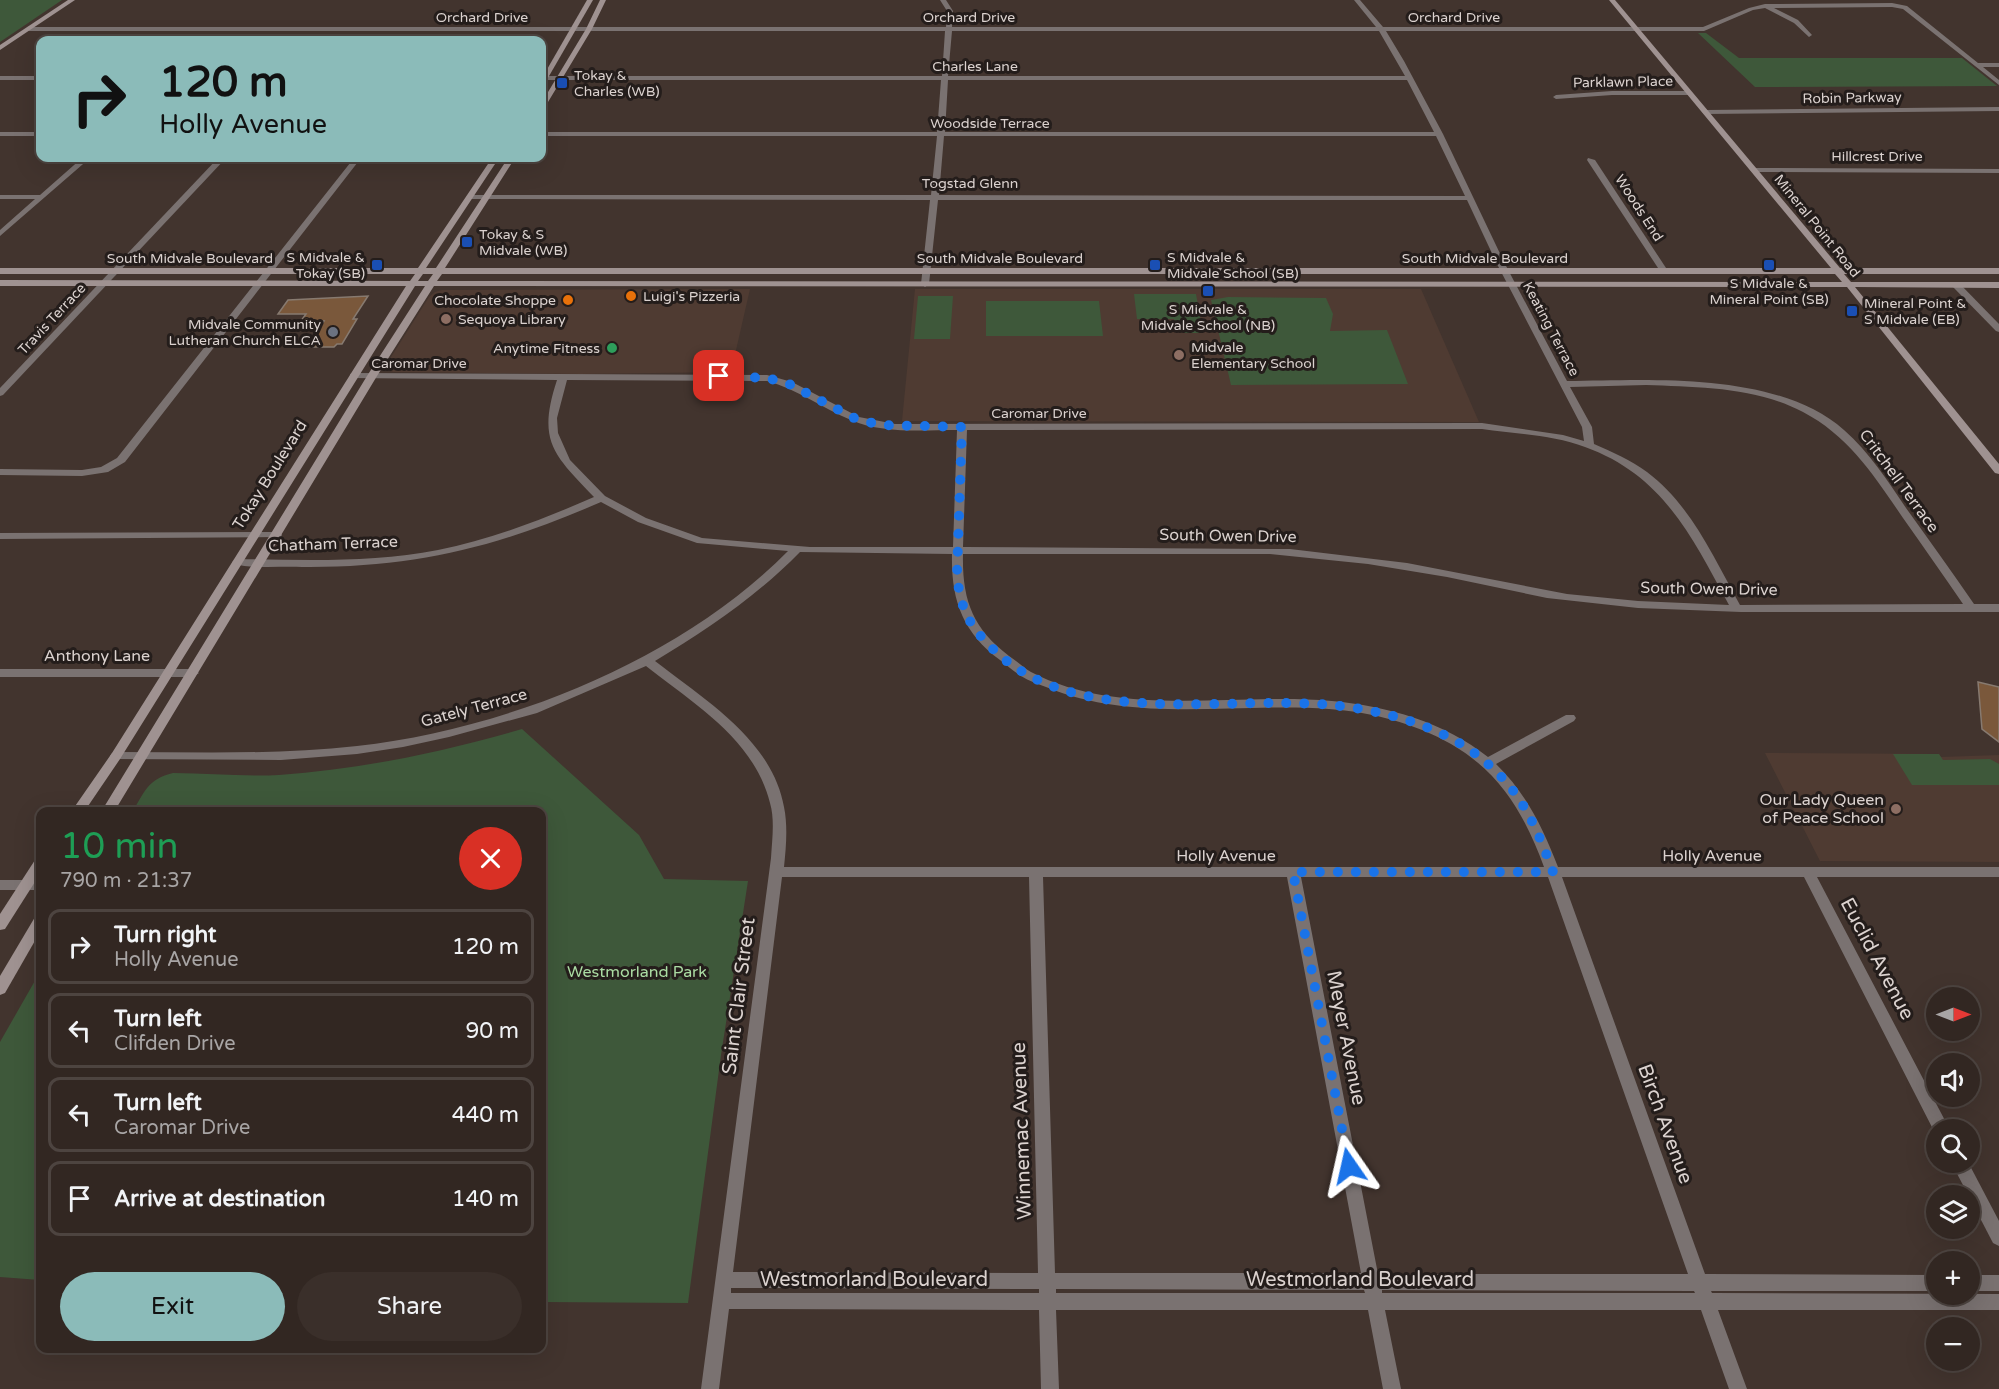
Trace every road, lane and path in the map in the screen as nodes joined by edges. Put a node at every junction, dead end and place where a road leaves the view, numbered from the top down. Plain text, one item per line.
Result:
1 (72, 0) edge
2 (590, 0) edge
3 (603, 0) edge
4 (943, 0) edge
5 (1357, 0) edge
6 (1611, 0) edge
7 (1765, 6) junction
8 (949, 28) junction
9 (29, 29) junction
10 (575, 29) junction
11 (589, 29) junction
12 (1381, 29) junction
13 (1635, 29) junction
14 (1809, 34) dead end
15 (2, 48) edge
16 (1977, 65) junction
17 (1999, 65) edge
18 (546, 73) edge
19 (0, 78) edge
20 (36, 78) edge
21 (559, 78) junction
22 (945, 78) junction
23 (1409, 78) junction
24 (546, 79) edge
25 (1999, 83) edge
26 (1689, 93) junction
27 (1556, 97) dead end
28 (546, 100) edge
29 (1999, 109) edge
30 (1705, 112) junction
31 (0, 134) edge
32 (36, 134) edge
33 (546, 134) edge
34 (1439, 134) junction
35 (941, 135) junction
36 (1591, 160) dead end
37 (81, 162) edge
38 (218, 162) edge
39 (354, 162) edge
40 (492, 162) edge
41 (509, 162) edge
42 (1754, 170) junction
43 (1999, 171) edge
44 (0, 197) edge
45 (42, 197) junction
46 (470, 197) junction
47 (487, 197) junction
48 (934, 197) junction
49 (1470, 198) junction
50 (0, 234) edge
51 (723, 269) junction
52 (0, 271) edge
53 (927, 271) junction
54 (1664, 271) junction
55 (1837, 271) junction
56 (1999, 271) edge
57 (114, 272) junction
58 (270, 272) junction
59 (421, 272) junction
60 (440, 272) junction
61 (1506, 272) junction
62 (0, 283) edge
63 (104, 283) junction
64 (260, 283) junction
65 (610, 283) junction
66 (412, 284) junction
67 (432, 284) junction
68 (925, 284) junction
69 (1512, 284) junction
70 (1848, 284) junction
71 (1956, 285) junction
72 (1999, 285) edge
73 (1999, 329) edge
74 (353, 376) junction
75 (372, 376) junction
76 (563, 377) junction
77 (1565, 384) junction
78 (0, 393) edge
79 (962, 427) junction
80 (1589, 445) junction
81 (1999, 471) edge
82 (0, 472) edge
83 (601, 498) junction
84 (253, 535) junction
85 (277, 535) junction
86 (0, 536) edge
87 (796, 550) junction
88 (958, 550) junction
89 (237, 562) junction
90 (260, 562) junction
91 (1736, 608) junction
92 (1971, 608) junction
93 (1999, 608) edge
94 (647, 661) junction
95 (0, 673) edge
96 (166, 673) junction
97 (193, 673) junction
98 (1570, 718) dead end
99 (116, 756) junction
100 (142, 756) junction
101 (1488, 763) junction
102 (80, 807) edge
103 (110, 807) edge
104 (776, 872) junction
105 (1036, 872) junction
106 (1293, 872) junction
107 (1553, 872) junction
108 (1808, 872) junction
109 (1999, 872) edge
110 (0, 885) edge
111 (33, 885) edge
112 (0, 925) edge
113 (36, 928) edge
114 (0, 988) edge
115 (1936, 1119) edge
116 (1965, 1173) edge
117 (1999, 1238) edge
118 (724, 1280) junction
119 (1047, 1281) junction
120 (1371, 1282) junction
121 (1700, 1282) junction
122 (1926, 1283) edge
123 (1980, 1283) edge
124 (1999, 1283) edge
125 (722, 1301) junction
126 (1048, 1301) junction
127 (1375, 1301) junction
128 (1706, 1301) junction
129 (1999, 1302) edge
130 (710, 1389) edge
131 (1050, 1389) edge
132 (1392, 1389) edge
133 (1738, 1389) edge

1 - 9 main road
2 - 10 main road
3 - 11 main road
4 - 8 street
5 - 12 street, Keating Terrace
6 - 13 main road, Mineral Point Road
7 - 13 street, Orchard Drive
7 - 14 street
7 - 16 street, Orchard Drive
8 - 11 street, Orchard Drive
8 - 12 street, Orchard Drive
8 - 22 street
9 - 10 street, Orchard Drive
9 - 15 main road
10 - 11 street, Orchard Drive
10 - 18 main road
11 - 21 main road
12 - 13 street, Orchard Drive
12 - 23 street, Keating Terrace
13 - 26 main road, Mineral Point Road
16 - 17 street
16 - 25 street
19 - 20 street
21 - 22 street, Charles Lane
21 - 24 street, Charles Lane
21 - 28 main road
22 - 23 street, Charles Lane
22 - 35 street
23 - 34 street, Keating Terrace
26 - 27 street, Parklawn Place
26 - 30 main road, Mineral Point Road
29 - 30 street, Robin Parkway
30 - 42 main road, Mineral Point Road
31 - 32 street
33 - 35 street, Woodside Terrace
34 - 35 street, Woodside Terrace
34 - 49 street, Keating Terrace
35 - 48 street
36 - 54 street, Woods End
37 - 45 street
38 - 57 street, Travis Terrace
39 - 58 street
40 - 46 main road, Tokay Boulevard
41 - 47 main road
42 - 43 street, Hillcrest Drive
42 - 55 main road, Mineral Point Road
44 - 45 street
45 - 50 street
46 - 47 street, Togstad Glenn
46 - 59 main road, Tokay Boulevard
47 - 48 street, Togstad Glenn
47 - 60 main road
48 - 49 street, Togstad Glenn
48 - 53 street
49 - 61 street, Keating Terrace
51 - 53 main road, South Midvale Boulevard
51 - 60 main road, South Midvale Boulevard
51 - 65 main road
52 - 57 main road, South Midvale Boulevard
53 - 61 main road, South Midvale Boulevard
53 - 68 street
54 - 55 main road, South Midvale Boulevard
54 - 61 main road, South Midvale Boulevard
55 - 56 main road, South Midvale Boulevard
55 - 70 main road, Mineral Point Road
57 - 58 main road, South Midvale Boulevard
57 - 63 street, Travis Terrace
58 - 59 main road, South Midvale Boulevard
58 - 64 street
59 - 60 main road, South Midvale Boulevard
59 - 66 main road, Tokay Boulevard
60 - 67 main road
61 - 69 street, Keating Terrace
62 - 63 main road, South Midvale Boulevard
63 - 64 main road, South Midvale Boulevard
63 - 78 street, Travis Terrace
64 - 66 main road, South Midvale Boulevard
64 - 82 street
65 - 67 main road, South Midvale Boulevard
65 - 68 main road, South Midvale Boulevard
66 - 67 main road, South Midvale Boulevard
66 - 74 main road, Tokay Boulevard
67 - 75 main road
68 - 69 main road, South Midvale Boulevard
69 - 70 main road, South Midvale Boulevard
69 - 77 street, Keating Terrace
70 - 71 main road, South Midvale Boulevard
70 - 81 main road, Mineral Point Road
71 - 72 main road, South Midvale Boulevard
71 - 73 street
74 - 75 street, Caromar Drive
74 - 84 main road, Tokay Boulevard
75 - 76 street, Caromar Drive
75 - 85 main road
76 - 79 street, Caromar Drive
76 - 83 street, South Owen Drive
77 - 80 street, Keating Terrace
77 - 92 street, Critchell Terrace
79 - 80 street, Caromar Drive
79 - 88 street, Birch Avenue
80 - 91 street
83 - 87 street, South Owen Drive
83 - 90 street, Chatham Terrace
84 - 85 street, Chatham Terrace
84 - 86 street, Chatham Terrace
84 - 89 main road, Tokay Boulevard
85 - 90 main road
87 - 88 street, South Owen Drive
87 - 94 street, Gately Terrace
88 - 91 street, South Owen Drive
88 - 101 street, Birch Avenue
89 - 90 street, Chatham Terrace
89 - 96 main road, Tokay Boulevard
90 - 97 main road
91 - 92 street, South Owen Drive
92 - 93 street, South Owen Drive
94 - 100 street, Gately Terrace
94 - 104 street, Saint Clair Street
95 - 96 street, Anthony Lane
96 - 97 street, Anthony Lane
96 - 99 main road, Tokay Boulevard
97 - 100 main road
98 - 101 street
99 - 100 street, Gately Terrace
99 - 102 main road, Tokay Boulevard
100 - 103 main road
101 - 107 street, Birch Avenue
104 - 105 street, Holly Avenue
104 - 118 street, Saint Clair Street
105 - 106 street, Holly Avenue
105 - 119 street, Winnemac Avenue
106 - 107 street, Holly Avenue
106 - 120 street, Meyer Avenue
107 - 108 street, Holly Avenue
107 - 121 street, Birch Avenue
108 - 109 street, Holly Avenue
108 - 115 street, Euclid Avenue
110 - 111 street
111 - 112 main road
113 - 114 main road
116 - 117 street
118 - 119 street, Westmorland Boulevard
118 - 125 street, Saint Clair Street
119 - 120 street, Westmorland Boulevard
119 - 126 street, Winnemac Avenue
120 - 121 street, Westmorland Boulevard
120 - 127 street, Meyer Avenue
121 - 122 street, Westmorland Boulevard
121 - 128 street, Birch Avenue
123 - 124 street
125 - 126 street, Westmorland Boulevard
125 - 130 street, Saint Clair Street
126 - 127 street, Westmorland Boulevard
126 - 131 street, Winnemac Avenue
127 - 128 street, Westmorland Boulevard
127 - 132 street, Meyer Avenue
128 - 129 street, Westmorland Boulevard
128 - 133 street, Birch Avenue

